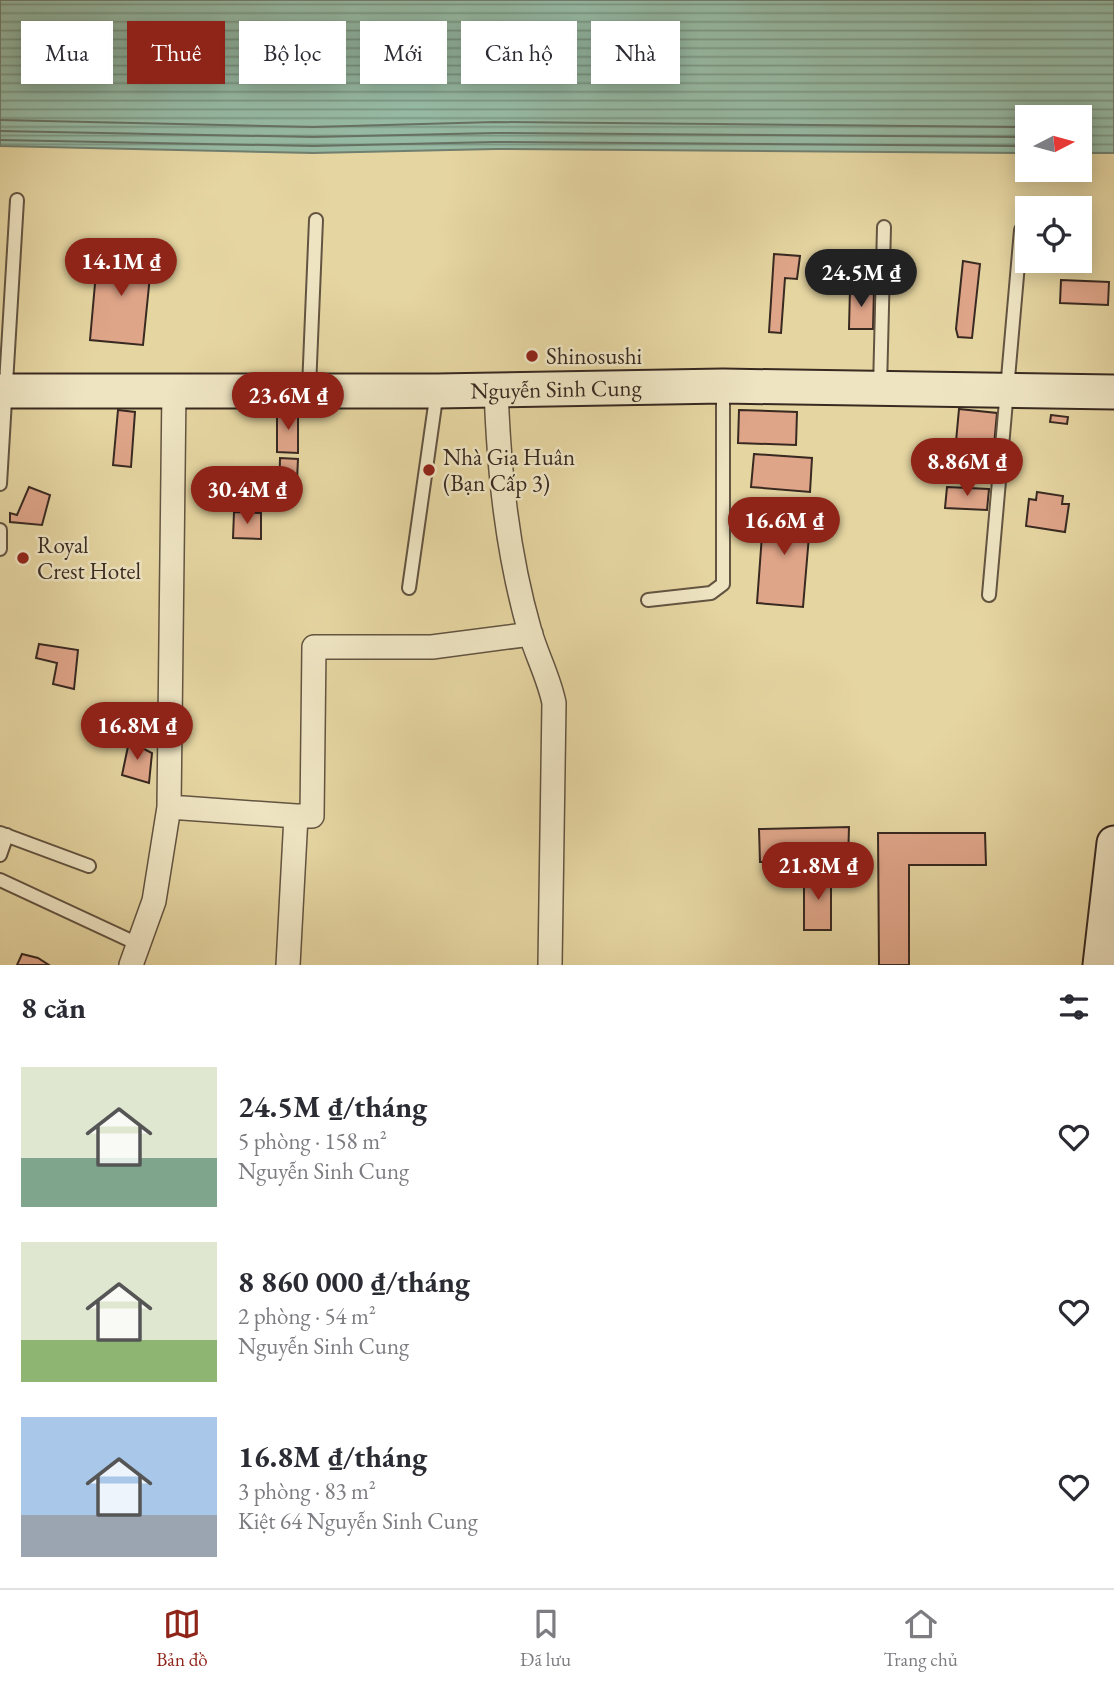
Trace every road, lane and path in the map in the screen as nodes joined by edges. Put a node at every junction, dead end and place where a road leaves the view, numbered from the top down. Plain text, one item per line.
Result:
1 (17, 200) dead end
2 (316, 220) dead end
3 (884, 227) dead end
4 (1018, 273) edge
5 (723, 386) junction
6 (880, 388) junction
7 (174, 389) junction
8 (309, 389) junction
9 (496, 389) junction
10 (1009, 390) junction
11 (3, 391) edge
12 (437, 391) junction
13 (1114, 391) edge
14 (0, 484) edge
15 (0, 530) edge
16 (0, 549) edge
17 (409, 588) dead end
18 (989, 594) dead end
19 (648, 600) dead end
20 (531, 634) junction
21 (169, 807) junction
22 (296, 816) junction
23 (3, 834) edge
24 (1114, 844) edge
25 (0, 855) edge
26 (89, 866) dead end
27 (0, 880) edge
28 (136, 955) edge
29 (288, 965) edge
30 (550, 965) edge
31 (1100, 965) edge

1 - 11 lane
2 - 8 lane
3 - 6 lane
4 - 10 lane
5 - 6 main road, Nguyễn Sinh Cung
5 - 9 main road, Nguyễn Sinh Cung
5 - 19 lane
6 - 10 main road, Nguyễn Sinh Cung
7 - 8 main road, Nguyễn Sinh Cung
7 - 11 main road, Nguyễn Sinh Cung
7 - 21 street
8 - 12 main road, Nguyễn Sinh Cung
9 - 12 main road, Nguyễn Sinh Cung
9 - 20 street
10 - 13 main road, Nguyễn Sinh Cung
10 - 18 lane
11 - 14 lane
12 - 17 lane
15 - 16 lane
20 - 22 street
20 - 30 street
21 - 22 street
21 - 28 street
22 - 29 street
23 - 25 lane
23 - 26 lane
24 - 31 main road
27 - 28 lane

